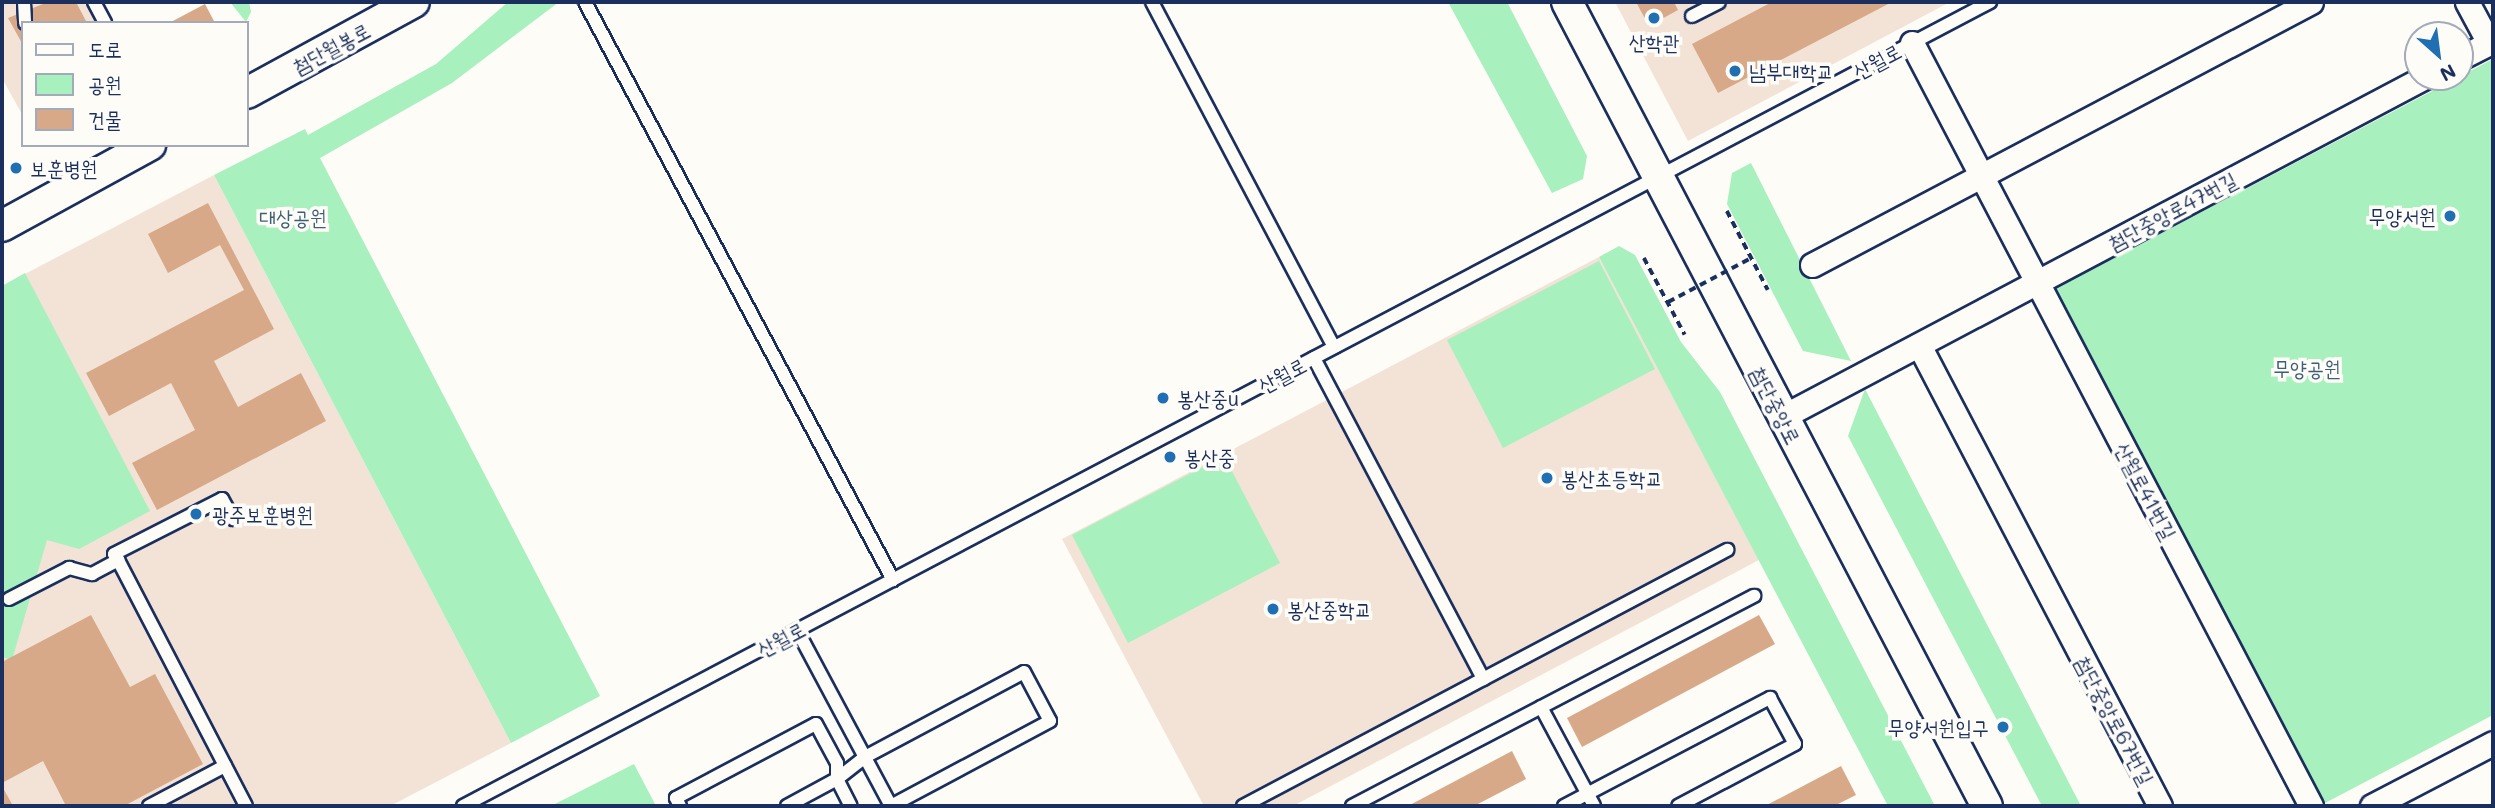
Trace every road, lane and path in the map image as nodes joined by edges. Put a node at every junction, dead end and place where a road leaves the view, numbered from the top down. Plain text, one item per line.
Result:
1 (24, 2) edge
2 (94, 2) edge
3 (414, 2) edge
4 (585, 2) edge
5 (1152, 2) edge
6 (1567, 2) edge
7 (1719, 2) edge
8 (1990, 2) edge
9 (2311, 2) edge
10 (2467, 2) edge
11 (1692, 16) dead end
12 (25, 21) edge
13 (104, 21) edge
14 (2491, 42) edge
15 (1913, 43) junction
16 (2474, 51) edge
17 (2404, 88) edge
18 (248, 92) edge
19 (146, 147) edge
20 (1982, 175) junction
21 (1659, 176) junction
22 (1727, 211) dead end
23 (2, 226) edge
24 (1644, 258) dead end
25 (1751, 258) junction
26 (1812, 265) dead end
27 (2037, 282) junction
28 (1768, 290) dead end
29 (1668, 302) junction
30 (1685, 335) dead end
31 (1919, 345) junction
32 (1334, 347) junction
33 (1314, 358) junction
34 (1782, 417) junction
35 (233, 519) dead end
36 (1727, 550) dead end
37 (118, 560) junction
38 (893, 580) junction
39 (1754, 596) dead end
40 (9, 599) dead end
41 (797, 630) junction
42 (1483, 678) junction
43 (1541, 707) junction
44 (2493, 743) edge
45 (865, 757) junction
46 (225, 766) junction
47 (837, 779) junction
48 (1588, 794) junction
49 (149, 806) edge
50 (246, 806) edge
51 (463, 806) edge
52 (680, 806) edge
53 (787, 806) edge
54 (852, 806) edge
55 (891, 806) edge
56 (1242, 806) edge
57 (1352, 806) edge
58 (1564, 806) edge
59 (1594, 806) edge
60 (1678, 806) edge
61 (1987, 806) edge
62 (2160, 806) edge
63 (2311, 806) edge
64 (2372, 806) edge

1 - 12 lane
2 - 13 lane
3 - 18 street, 첨단월봉로
4 - 38 lane
5 - 32 lane
6 - 21 street, 첨단중앙로
7 - 11 lane
8 - 15 lane, 산월로
9 - 20 street
10 - 14 street
14 - 16 street
15 - 20 street, 산월로41번길
15 - 21 lane, 산월로
17 - 27 street, 첨단중앙로47번길
19 - 23 street
20 - 26 street
20 - 27 street, 산월로41번길
21 - 32 lane, 산월로
21 - 34 street, 첨단중앙로
22 - 25 path
24 - 29 path
25 - 28 path
25 - 29 path, bridge
27 - 31 street, 첨단중앙로47번길
27 - 63 street, 산월로41번길
29 - 30 path
31 - 34 street, 첨단중앙로47번길
31 - 62 street, 첨단중앙로67번길
32 - 33 lane, 산월로
33 - 38 lane, 산월로
33 - 42 lane
34 - 61 street, 첨단중앙로
35 - 37 lane
36 - 42 lane
37 - 40 lane
37 - 46 lane
38 - 41 lane, 산월로
39 - 43 lane
41 - 45 lane
41 - 51 lane, 산월로
42 - 56 lane
43 - 48 lane
43 - 57 lane
44 - 64 street
45 - 47 lane
45 - 55 lane
45 - 55 lane
46 - 49 lane
46 - 50 lane
47 - 52 lane
47 - 53 lane
47 - 54 lane
48 - 58 lane
48 - 59 lane
48 - 60 lane

